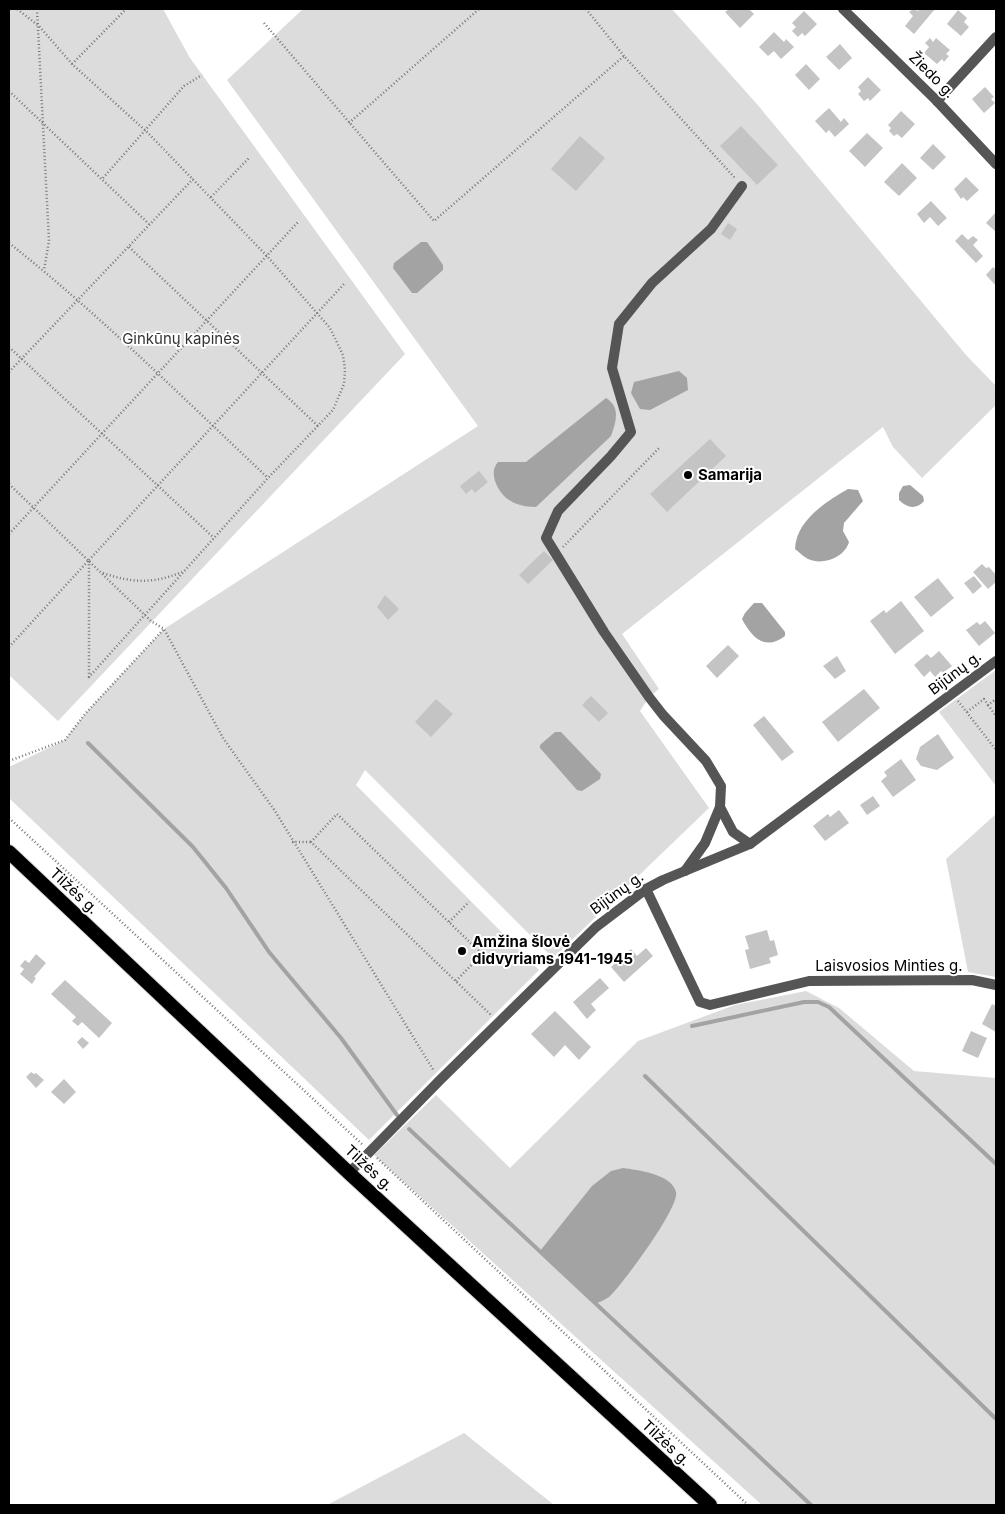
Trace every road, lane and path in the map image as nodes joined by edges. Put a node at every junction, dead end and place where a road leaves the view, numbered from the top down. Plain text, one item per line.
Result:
1 (17, 9) edge
2 (37, 9) edge
3 (126, 9) edge
4 (479, 9) edge
5 (586, 9) edge
6 (843, 9) edge
7 (264, 23) dead end
8 (38, 26) junction
9 (996, 37) edge
10 (624, 56) junction
11 (72, 64) junction
12 (202, 75) dead end
13 (9, 91) edge
14 (938, 101) junction
15 (43, 122) junction
16 (349, 123) junction
17 (146, 131) junction
18 (250, 157) dead end
19 (996, 164) edge
20 (103, 178) junction
21 (193, 179) junction
22 (742, 186) joint
23 (211, 197) junction
24 (298, 222) dead end
25 (149, 224) junction
26 (9, 242) edge
27 (129, 247) junction
28 (267, 256) junction
29 (44, 270) junction
30 (344, 284) dead end
31 (78, 300) junction
32 (317, 314) junction
33 (208, 322) junction
34 (9, 347) edge
35 (21, 359) junction
36 (9, 372) edge
37 (159, 373) junction
38 (264, 373) junction
39 (318, 426) junction
40 (214, 427) junction
41 (103, 433) junction
42 (660, 447) dead end
43 (268, 478) junction
44 (9, 484) edge
45 (159, 487) junction
46 (33, 507) junction
47 (9, 534) edge
48 (214, 538) junction
49 (556, 554) junction
50 (89, 560) junction
51 (184, 571) junction
52 (102, 572) junction
53 (145, 615) junction
54 (164, 629) junction
55 (9, 648) edge
56 (996, 661) edge
57 (953, 694) junction
58 (996, 700) edge
59 (988, 705) junction
60 (967, 712) junction
61 (996, 716) edge
62 (996, 750) edge
63 (9, 761) edge
64 (720, 807) junction
65 (9, 818) edge
66 (292, 842) junction
67 (311, 842) junction
68 (750, 844) junction
69 (9, 852) edge
70 (684, 872) junction
71 (646, 889) junction
72 (469, 902) dead end
73 (449, 922) junction
74 (456, 981) junction
75 (996, 984) edge
76 (498, 1022) junction
77 (440, 1080) junction
78 (370, 1152) junction
79 (349, 1173) junction
80 (710, 1505) edge
81 (748, 1505) edge

1 - 8 path
2 - 8 path
3 - 11 path
4 - 16 path
5 - 10 path
6 - 14 street, Žiedo g.
7 - 16 path
8 - 11 path
8 - 15 path
9 - 14 street
10 - 16 path
10 - 22 path
11 - 17 path
12 - 17 path
13 - 15 path
14 - 19 street, Žiedo g.
15 - 20 path
15 - 29 path
17 - 20 path
17 - 21 path
18 - 23 path
20 - 25 path
21 - 23 path
21 - 25 path
22 - 49 street
23 - 28 path
24 - 28 path
25 - 27 path
26 - 29 path
27 - 31 path
27 - 33 path
28 - 32 path
28 - 33 path
29 - 31 path
30 - 32 path
31 - 35 path
31 - 37 path
32 - 38 path
32 - 39 path
33 - 37 path
33 - 38 path
34 - 35 path
35 - 36 path
35 - 41 path
37 - 40 path
37 - 41 path
38 - 39 path
38 - 40 path
39 - 43 path
40 - 43 path
40 - 45 path
41 - 45 path
41 - 46 path
42 - 49 path
43 - 48 path
44 - 46 path
45 - 48 path
45 - 50 path
46 - 47 path
46 - 50 path
48 - 51 path
49 - 64 street
50 - 52 path
50 - 53 path
50 - 55 path
51 - 52 path
51 - 53 path
52 - 53 path
53 - 54 path
54 - 63 path
54 - 66 path
56 - 57 street, Bijūnų g.
57 - 60 path
57 - 68 street, Bijūnų g.
58 - 59 path
59 - 60 path
59 - 61 path
60 - 62 path
64 - 68 street
64 - 70 street
65 - 78 path
66 - 67 path
66 - 77 path
67 - 73 path
67 - 74 path
68 - 70 street, Bijūnų g.
69 - 79 highway, Tilžės g.
70 - 71 street, Bijūnų g.
71 - 75 street, Laisvosios Minties g.
71 - 76 street, Bijūnų g.
72 - 73 path
73 - 74 path
74 - 76 path
76 - 77 street, Bijūnų g.
77 - 78 street, Bijūnų g.
78 - 79 street, Bijūnų g.
78 - 81 path
79 - 80 highway, Tilžės g.

